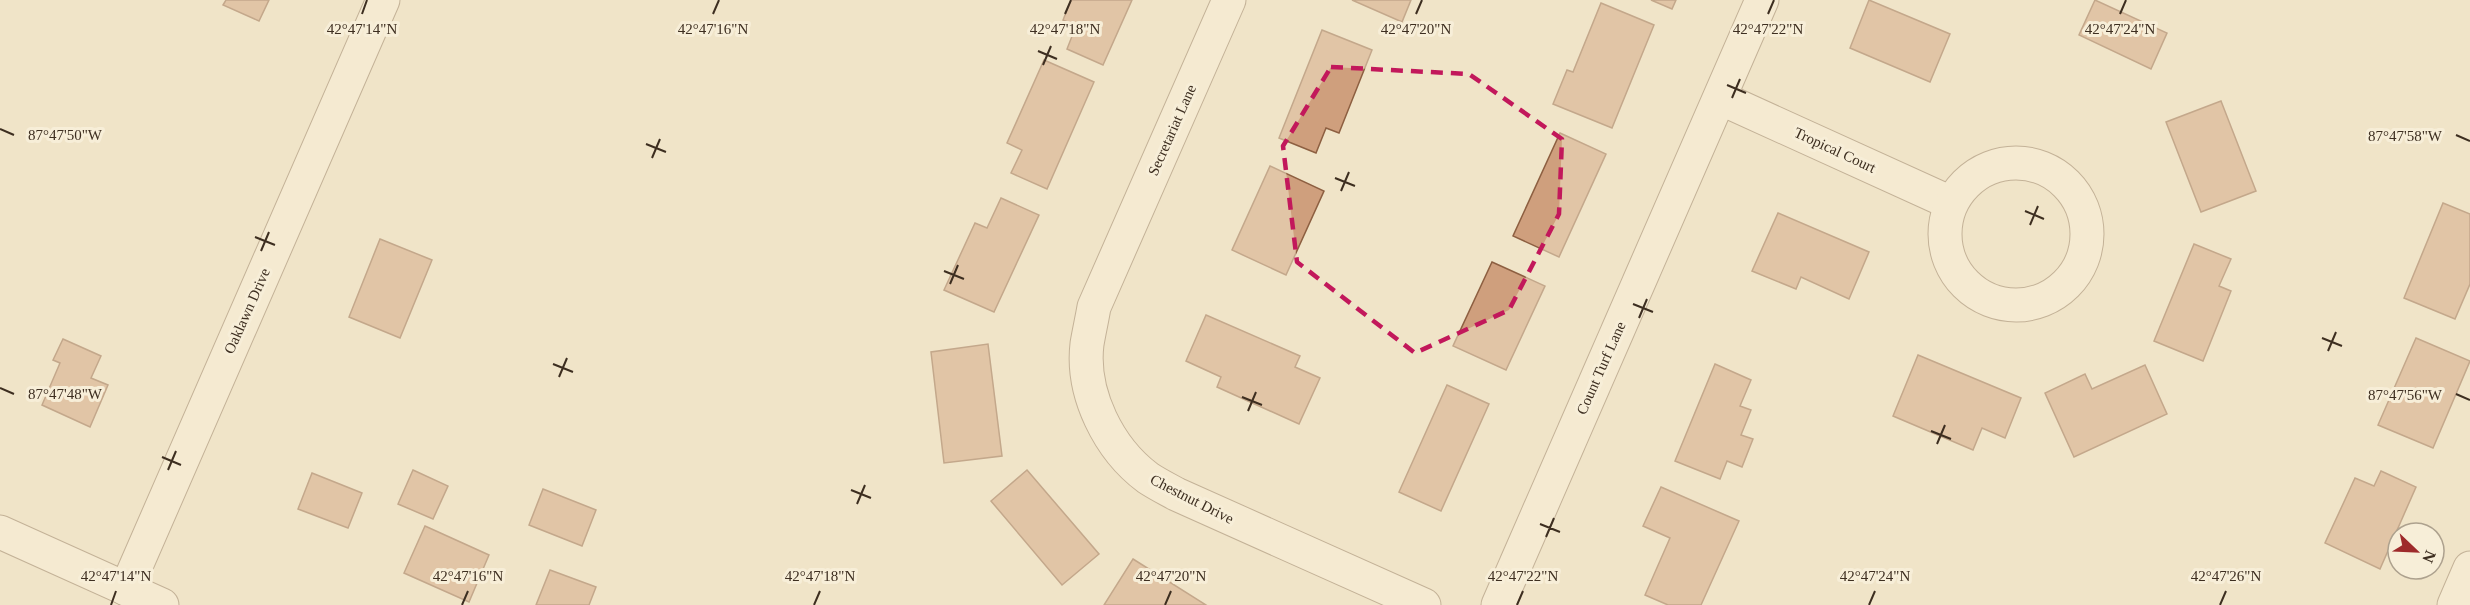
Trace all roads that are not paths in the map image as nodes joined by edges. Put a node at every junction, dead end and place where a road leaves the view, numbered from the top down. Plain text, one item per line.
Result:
1 (383, 0) edge
2 (1229, 0) edge
3 (1762, 0) edge
4 (1720, 98) junction
5 (1951, 203) junction
6 (1115, 261) joint
7 (0, 532) edge
8 (2470, 568) edge
9 (126, 589) junction
10 (162, 605) edge
11 (1424, 605) edge
12 (1498, 605) edge
13 (2454, 605) edge

1 - 9 street, Oaklawn Drive
2 - 6 street, Secretariat Lane
3 - 4 street, Count Turf Lane
4 - 5 street, Tropical Court
4 - 12 street, Count Turf Lane
5 - 5 street
6 - 11 street, Chestnut Drive
7 - 9 street
8 - 13 street
9 - 10 street

